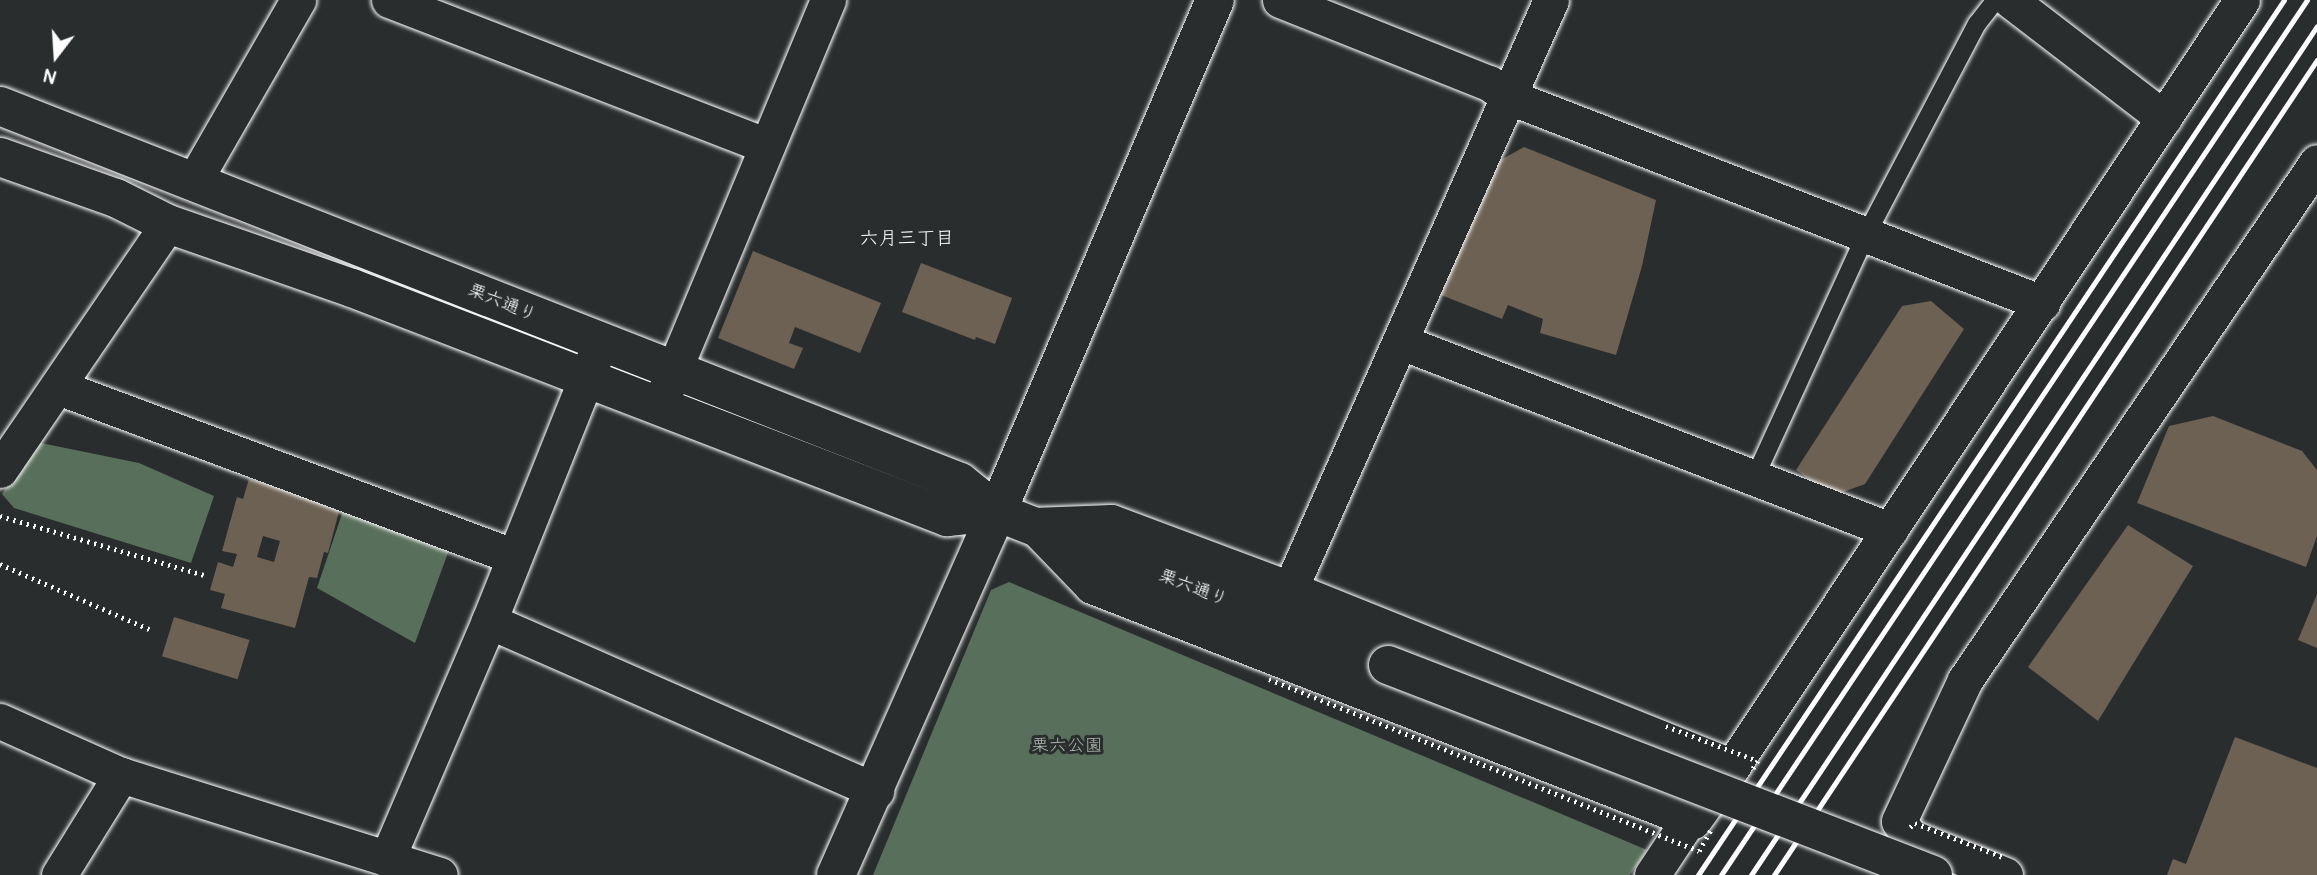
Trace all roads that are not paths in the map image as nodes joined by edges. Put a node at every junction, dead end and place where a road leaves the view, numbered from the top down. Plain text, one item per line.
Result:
1 (298, 0) edge
2 (389, 0) edge
3 (828, 0) edge
4 (1215, 0) edge
5 (1280, 0) edge
6 (1551, 0) edge
7 (1996, 0) edge
8 (2010, 0) edge
9 (2242, 0) edge
10 (1507, 96) junction
11 (0, 106) edge
12 (2164, 118) junction
13 (767, 146) junction
14 (0, 157) edge
15 (2317, 162) edge
16 (194, 181) junction
17 (168, 224) junction
18 (1865, 237) junction
19 (2042, 303) junction
20 (600, 342) junction
21 (1401, 342) junction
22 (675, 370) junction
23 (586, 377) junction
24 (58, 387) junction
25 (660, 406) junction
26 (0, 470) edge
27 (1755, 477) junction
28 (997, 512) junction
29 (1033, 526) junction
30 (1890, 530) junction
31 (513, 556) junction
32 (1290, 589) junction
33 (489, 621) junction
34 (0, 721) edge
35 (1740, 771) junction
36 (121, 775) junction
37 (876, 791) junction
38 (1703, 819) junction
39 (387, 859) junction
40 (2004, 866) edge
41 (59, 875) edge
42 (440, 875) edge
43 (836, 875) edge
44 (1652, 875) edge
45 (1933, 875) edge

1 - 16 street
2 - 13 street
3 - 13 street
4 - 28 street
5 - 10 street
6 - 10 street
7 - 18 lane
8 - 12 street
9 - 12 street
10 - 18 street
10 - 21 street
11 - 16 street, 栗六通り
12 - 19 street
13 - 22 street
14 - 17 street, 栗六通り
15 - 40 street
16 - 20 street, 栗六通り
17 - 23 street, 栗六通り
17 - 24 street
18 - 19 street
18 - 27 lane
19 - 30 street
20 - 22 street, 栗六通り
20 - 23 street
21 - 27 street
21 - 32 street
22 - 25 street
22 - 28 street, 栗六通り
23 - 25 street, 栗六通り
23 - 31 street
24 - 26 street
24 - 31 street
25 - 28 street, 栗六通り
27 - 30 street
28 - 29 street, 栗六通り
28 - 37 street
29 - 32 street
29 - 38 street
29 - 45 street, 栗六通り, bridge
30 - 35 street
31 - 33 street
32 - 35 street
33 - 37 street
33 - 39 street
34 - 36 street
35 - 38 street
36 - 39 street
36 - 41 street
37 - 43 street
38 - 44 street
39 - 42 street

